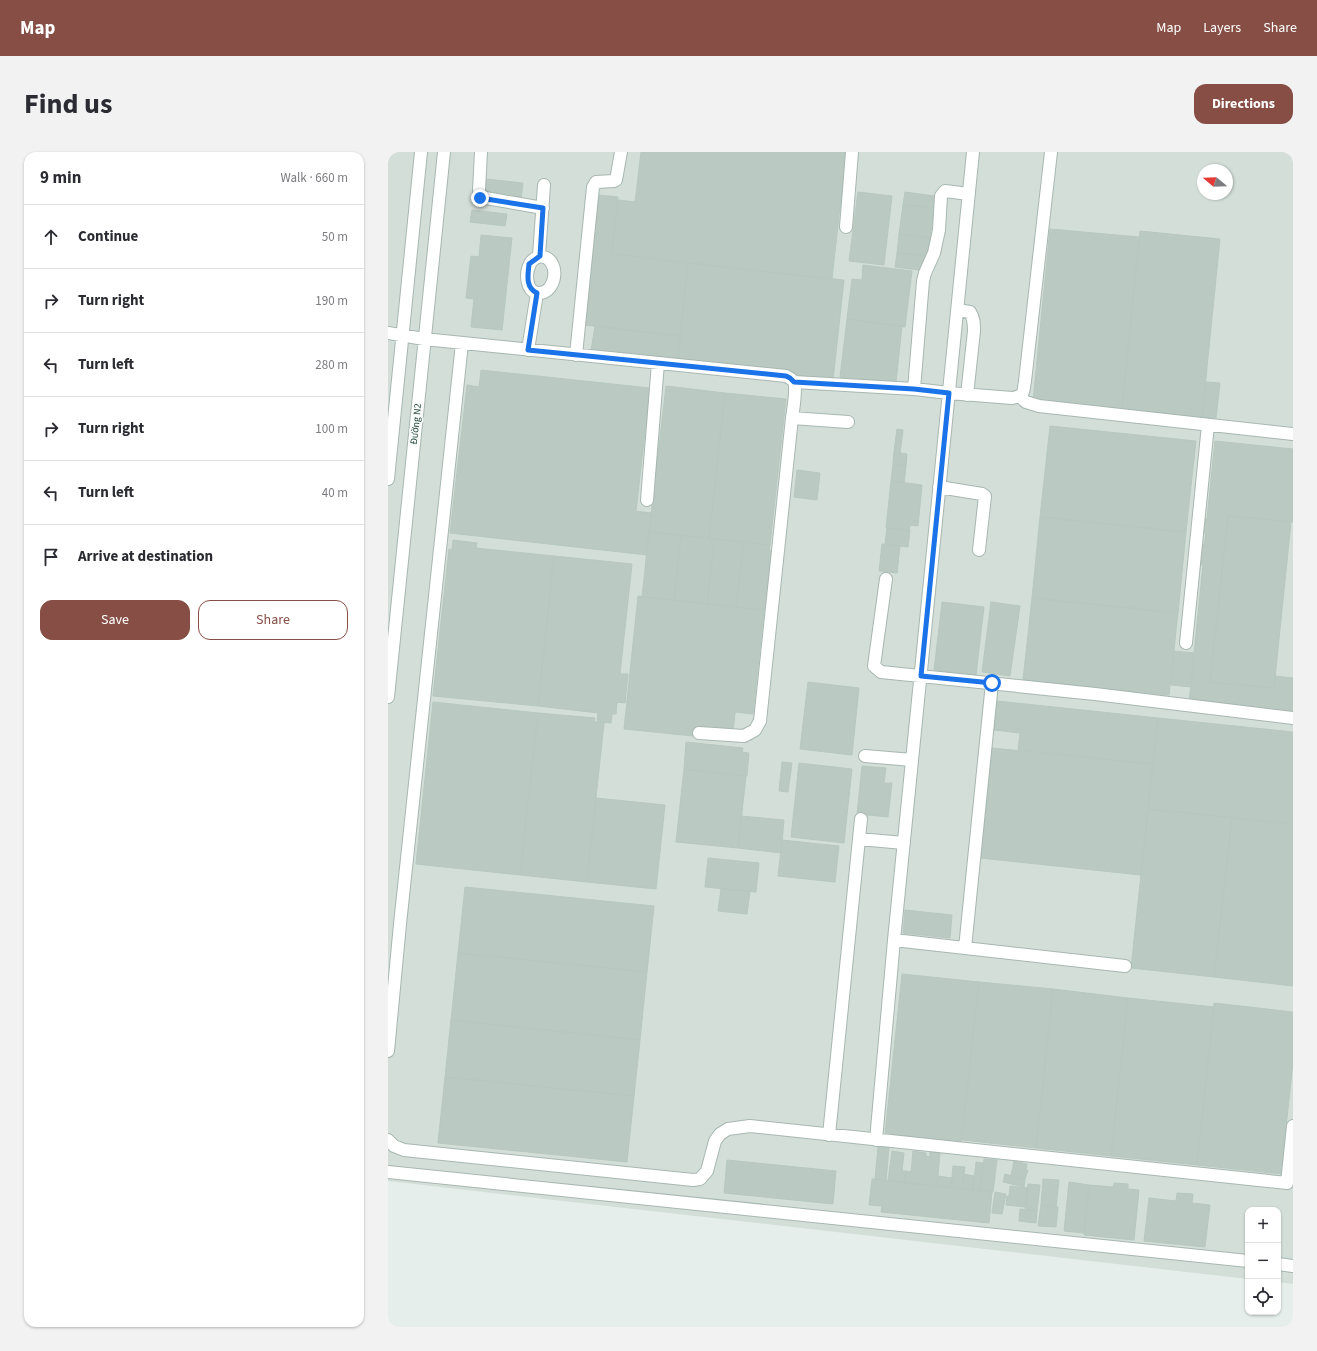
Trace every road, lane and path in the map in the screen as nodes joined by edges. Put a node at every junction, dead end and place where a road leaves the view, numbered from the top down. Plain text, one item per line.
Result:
1 (421, 152) edge
2 (444, 152) edge
3 (482, 152) edge
4 (621, 152) edge
5 (852, 152) edge
6 (973, 152) edge
7 (1051, 152) edge
8 (544, 185) dead end
9 (968, 194) junction
10 (543, 208) junction
11 (846, 227) dead end
12 (540, 256) junction
13 (537, 293) junction
14 (957, 310) junction
15 (388, 333) edge
16 (403, 336) junction
17 (424, 339) junction
18 (462, 343) junction
19 (528, 350) junction
20 (576, 355) junction
21 (658, 363) junction
22 (794, 382) junction
23 (914, 389) junction
24 (949, 393) junction
25 (967, 394) junction
26 (1020, 397) junction
27 (792, 418) junction
28 (848, 422) dead end
29 (1208, 425) junction
30 (1293, 434) edge
31 (388, 479) edge
32 (939, 487) junction
33 (647, 500) dead end
34 (979, 550) dead end
35 (886, 579) dead end
36 (1186, 643) dead end
37 (921, 676) junction
38 (992, 683) junction
39 (388, 697) edge
40 (1293, 718) edge
41 (699, 734) dead end
42 (865, 756) dead end
43 (912, 760) junction
44 (862, 819) dead end
45 (860, 839) junction
46 (904, 843) junction
47 (894, 940) junction
48 (965, 948) junction
49 (1125, 966) dead end
50 (388, 1051) edge
51 (1293, 1126) edge
52 (829, 1135) junction
53 (388, 1140) edge
54 (876, 1140) junction
55 (388, 1172) edge
56 (1245, 1261) edge
57 (1281, 1264) edge
58 (1293, 1266) edge

1 - 16 street
2 - 17 street, Đường N2
3 - 10 street
4 - 20 street
5 - 11 street
6 - 9 street
7 - 26 street
8 - 10 street
9 - 14 street
9 - 23 street
10 - 12 street
12 - 13 street
12 - 13 street
13 - 19 street
14 - 24 street
14 - 25 street
15 - 16 street
16 - 17 street
16 - 31 street
17 - 18 street
17 - 39 street, Đường N2
18 - 19 street
18 - 50 street
19 - 20 street
20 - 21 street
21 - 22 street
21 - 33 street
22 - 23 street
22 - 27 street
23 - 24 street
24 - 25 street
24 - 32 street
25 - 26 street
26 - 29 street
27 - 28 street
27 - 41 street
29 - 30 street
29 - 36 street
32 - 34 street
32 - 37 street
35 - 37 street
37 - 38 street
37 - 43 street
38 - 40 street
38 - 48 street
42 - 43 street
43 - 46 street
44 - 45 street
45 - 46 street
45 - 52 street
46 - 47 street
47 - 48 street
47 - 54 street
48 - 49 street
51 - 54 street
52 - 53 street
52 - 54 street
55 - 56 street
57 - 58 street

